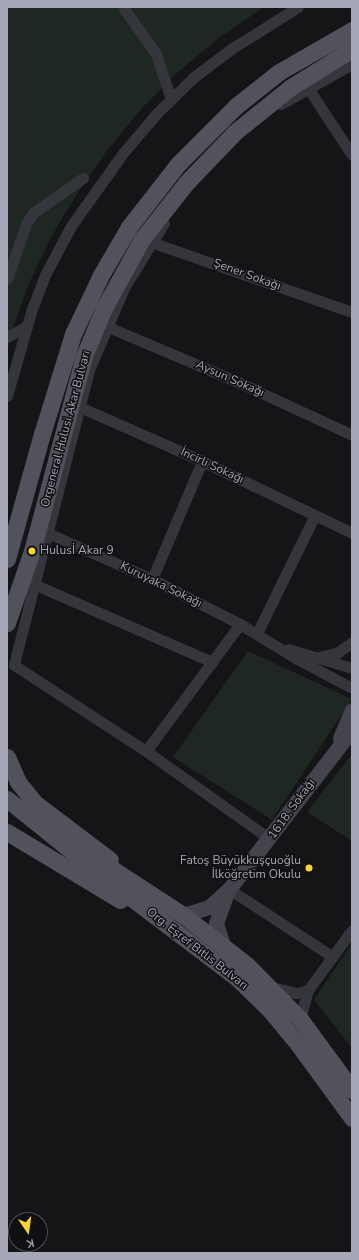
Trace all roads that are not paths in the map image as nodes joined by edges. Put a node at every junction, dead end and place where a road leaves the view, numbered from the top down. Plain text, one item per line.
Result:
1 (123, 7) edge
2 (298, 7) edge
3 (352, 30) edge
4 (352, 49) edge
5 (352, 64) edge
6 (305, 84) junction
7 (171, 99) junction
8 (352, 155) edge
9 (83, 178) dead end
10 (147, 241) junction
11 (7, 279) edge
12 (352, 312) edge
13 (26, 326) junction
14 (106, 326) junction
15 (7, 337) edge
16 (7, 396) edge
17 (75, 405) junction
18 (352, 435) edge
19 (202, 461) junction
20 (315, 515) junction
21 (43, 531) junction
22 (352, 533) edge
23 (7, 559) edge
24 (152, 579) junction
25 (29, 582) junction
26 (7, 623) edge
27 (240, 624) junction
28 (257, 633) junction
29 (352, 642) edge
30 (281, 647) junction
31 (317, 657) junction
32 (212, 662) junction
33 (352, 668) edge
34 (352, 688) edge
35 (352, 710) edge
36 (352, 730) edge
37 (337, 746) junction
38 (146, 751) junction
39 (7, 757) edge
40 (7, 799) edge
41 (34, 821) junction
42 (7, 832) edge
43 (270, 839) junction
44 (127, 877) junction
45 (229, 890) junction
46 (178, 922) junction
47 (352, 930) edge
48 (223, 945) junction
49 (333, 957) junction
50 (271, 987) junction
51 (308, 990) junction
52 (300, 1019) junction
53 (352, 1090) edge
54 (352, 1118) edge

1 - 7 street
2 - 7 street
3 - 23 main road, Orgeneral Hulusi Akar Bulvarı
4 - 6 main road, Orgeneral Hulusi Akar Bulvarı
5 - 6 street
6 - 8 street
6 - 10 main road, Orgeneral Hulusi Akar Bulvarı
7 - 13 street
9 - 11 street
10 - 12 street, Şener Sokağı
10 - 14 street
10 - 17 main road, Orgeneral Hulusi Akar Bulvarı
13 - 15 street
13 - 16 street
14 - 17 street
14 - 18 street, Aysun Sokağı
17 - 19 street, İncirli Sokağı
17 - 21 main road, Orgeneral Hulusi Akar Bulvarı
19 - 20 street, İncirli Sokağı
19 - 24 street
20 - 22 street, İncirli Sokağı
20 - 28 street
21 - 24 street, Kuruyaka Sokağı
21 - 25 main road, Orgeneral Hulusi Akar Bulvarı
24 - 27 street, Kuruyaka Sokağı
25 - 26 main road, Orgeneral Hulusi Akar Bulvarı
25 - 32 street
25 - 38 street
27 - 28 street, Kuruyaka Sokağı
27 - 32 street
28 - 30 street, Kuruyaka Sokağı
29 - 31 street, Kuruyaka Sokağı
30 - 31 street, Kuruyaka Sokağı
30 - 34 street, Kuruyaka Sokağı
31 - 33 street, Kuruyaka Sokağı
32 - 38 street
35 - 37 street, 1618. Sokağı
36 - 37 street, 1618. Sokağı
37 - 43 street, 1618. Sokağı
38 - 43 street
39 - 44 main road
40 - 41 main road, Org. Eşref Bitlis Bulvarı
41 - 44 main road, Org. Eşref Bitlis Bulvarı
41 - 46 main road, Org. Eşref Bitlis Bulvarı
42 - 46 main road
43 - 45 street, 1618. Sokağı
44 - 46 main road, Org. Eşref Bitlis Bulvarı
45 - 46 street, 1618. Sokağı
45 - 48 street, 1618. Sokağı
45 - 49 street
46 - 48 main road, Org. Eşref Bitlis Bulvarı
46 - 54 main road, Org. Eşref Bitlis Bulvarı
47 - 49 street
48 - 50 main road, Org. Eşref Bitlis Bulvarı
49 - 51 street
50 - 51 street
50 - 52 main road, Org. Eşref Bitlis Bulvarı
51 - 52 street
52 - 53 main road, Org. Eşref Bitlis Bulvarı

